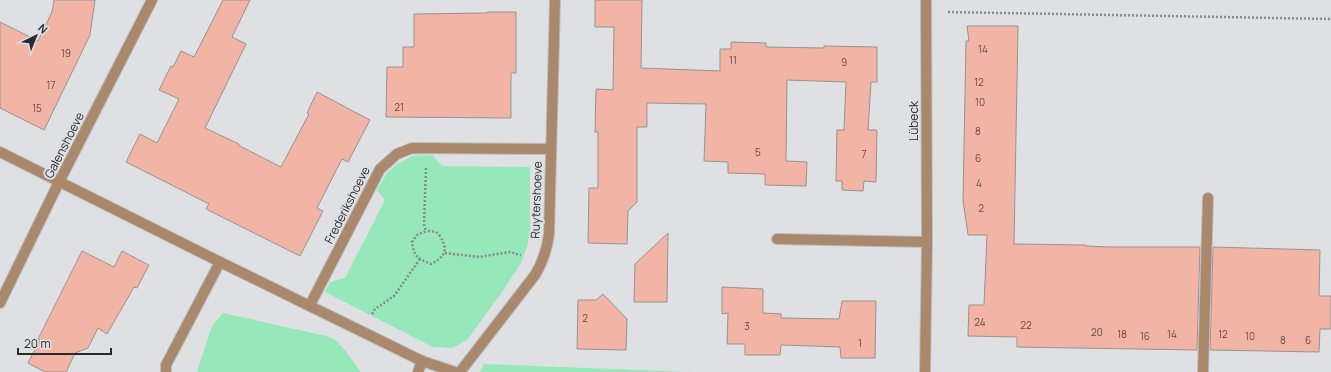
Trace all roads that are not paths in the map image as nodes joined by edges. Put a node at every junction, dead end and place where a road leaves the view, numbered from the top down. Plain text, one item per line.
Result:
1 (152, 0) edge
2 (555, 0) edge
3 (926, 0) edge
4 (551, 149) junction
5 (0, 152) edge
6 (59, 182) junction
7 (1208, 198) dead end
8 (777, 239) dead end
9 (927, 242) junction
10 (220, 262) junction
11 (0, 303) edge
12 (310, 305) junction
13 (422, 361) junction
14 (166, 372) edge
15 (418, 372) edge
16 (455, 372) edge
17 (460, 372) edge
18 (925, 372) edge
19 (1203, 372) edge

1 - 6 street, Galenshoeve
2 - 4 street, Ruytershoeve
3 - 9 street, Lübeck
4 - 12 street, Frederikshoeve
4 - 17 street, Ruytershoeve
5 - 6 street
6 - 10 street
6 - 11 street, Galenshoeve
7 - 19 street
8 - 9 street
9 - 18 street, Lübeck
10 - 12 street
10 - 14 street
12 - 13 street
13 - 15 street
13 - 16 street

